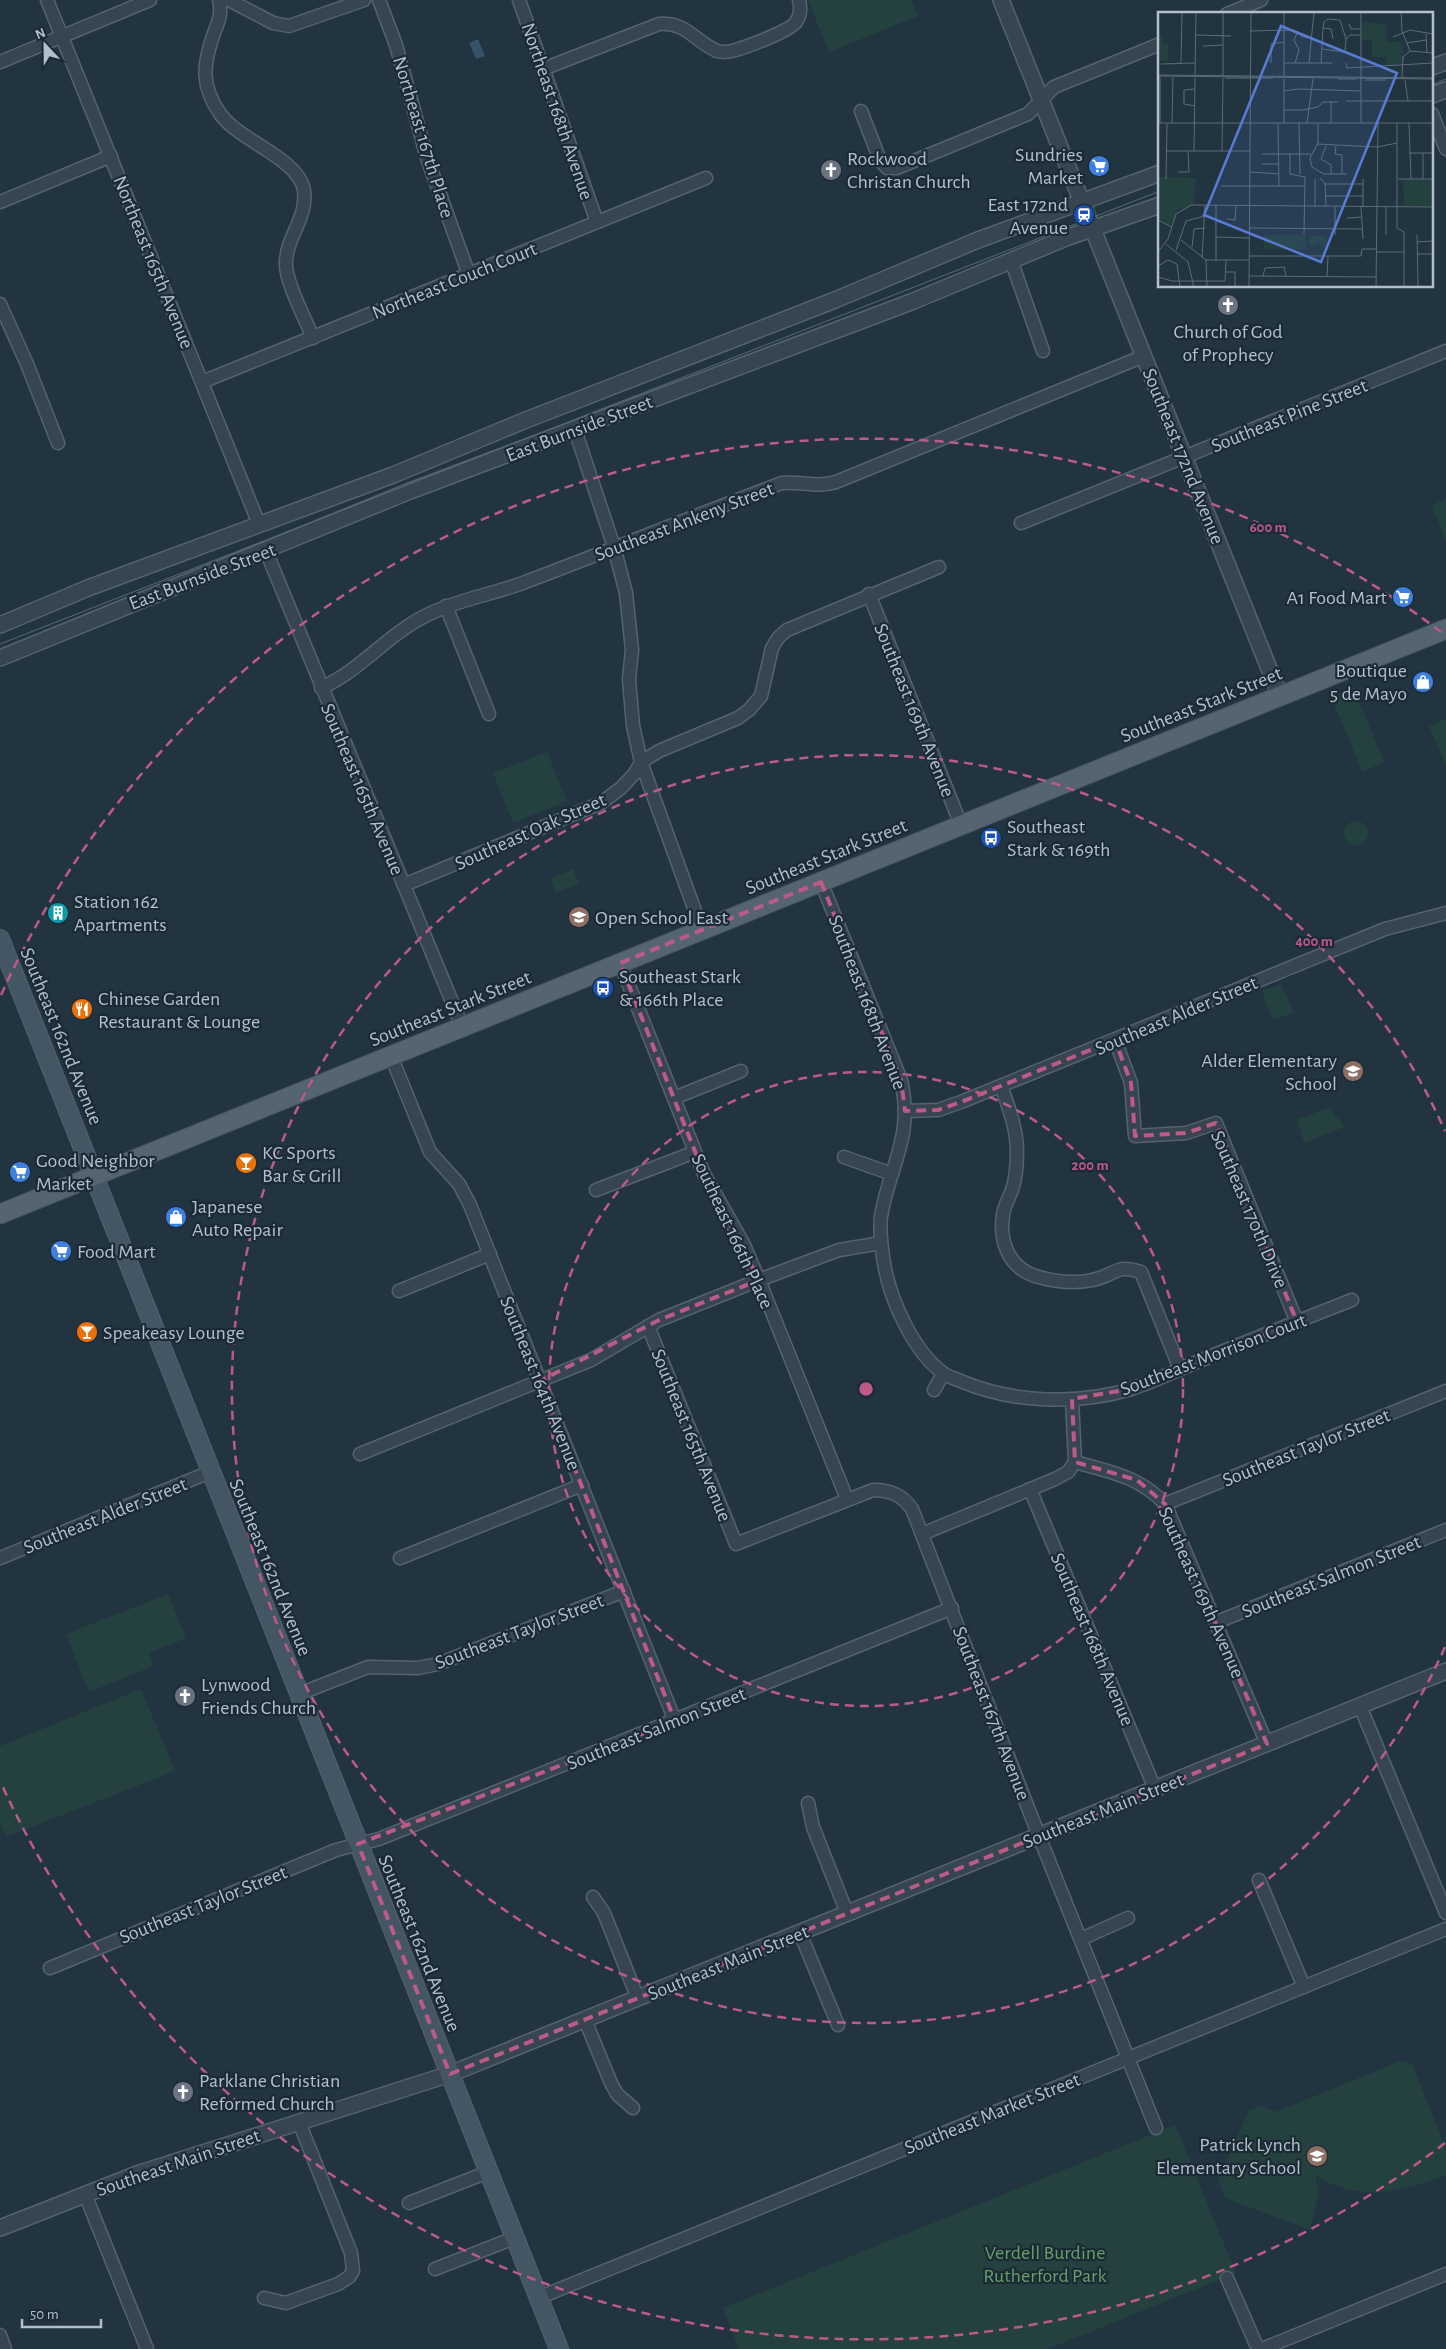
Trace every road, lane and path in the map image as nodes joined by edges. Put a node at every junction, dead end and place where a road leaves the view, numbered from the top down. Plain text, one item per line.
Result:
1 (47, 0) edge
2 (150, 0) edge
3 (220, 0) edge
4 (228, 0) edge
5 (364, 0) edge
6 (379, 0) edge
7 (519, 0) edge
8 (1001, 0) edge
9 (1262, 0) edge
10 (800, 5) edge
11 (1233, 12) edge
12 (62, 37) junction
13 (1158, 45) edge
14 (0, 62) edge
15 (1446, 62) edge
16 (1434, 66) edge
17 (543, 69) junction
18 (1446, 90) edge
19 (1434, 94) edge
20 (1041, 101) junction
21 (861, 111) dead end
22 (1434, 119) edge
23 (1446, 149) edge
24 (110, 156) junction
25 (1158, 174) edge
26 (706, 178) dead end
27 (0, 202) edge
28 (1158, 205) edge
29 (1087, 215) junction
30 (597, 222) junction
31 (1011, 260) junction
32 (468, 275) junction
33 (0, 304) edge
34 (313, 338) junction
35 (1043, 351) dead end
36 (1446, 351) edge
37 (1144, 356) junction
38 (202, 382) junction
39 (575, 430) junction
40 (58, 443) dead end
41 (1184, 457) junction
42 (1021, 523) dead end
43 (259, 524) junction
44 (614, 547) junction
45 (266, 551) junction
46 (939, 567) dead end
47 (869, 594) junction
48 (446, 606) junction
49 (0, 625) edge
50 (1446, 629) edge
51 (0, 658) edge
52 (616, 679) dead end
53 (629, 680) junction
54 (321, 688) junction
55 (1280, 696) junction
56 (489, 714) dead end
57 (641, 762) junction
58 (961, 825) junction
59 (821, 882) junction
60 (404, 884) junction
61 (1446, 913) edge
62 (702, 930) junction
63 (0, 939) edge
64 (620, 963) junction
65 (462, 1026) junction
66 (1115, 1040) junction
67 (390, 1056) junction
68 (741, 1071) dead end
69 (1001, 1086) junction
70 (674, 1098) junction
71 (905, 1111) junction
72 (695, 1152) junction
73 (844, 1157) dead end
74 (892, 1174) junction
75 (93, 1177) junction
76 (596, 1190) dead end
77 (0, 1214) edge
78 (881, 1243) junction
79 (490, 1254) junction
80 (759, 1280) junction
81 (399, 1291) dead end
82 (1352, 1300) dead end
83 (1297, 1322) junction
84 (648, 1326) junction
85 (1180, 1369) junction
86 (943, 1374) junction
87 (540, 1381) junction
88 (934, 1390) dead end
89 (1446, 1391) edge
90 (1072, 1399) junction
91 (360, 1454) dead end
92 (1075, 1462) junction
93 (210, 1472) junction
94 (582, 1486) junction
95 (1030, 1489) junction
96 (846, 1499) junction
97 (1165, 1504) junction
98 (1446, 1530) edge
99 (922, 1534) junction
100 (0, 1558) edge
101 (400, 1558) dead end
102 (624, 1590) junction
103 (952, 1608) junction
104 (1217, 1622) junction
105 (1446, 1671) edge
106 (299, 1694) junction
107 (1360, 1706) junction
108 (675, 1721) junction
109 (1267, 1744) junction
110 (1156, 1789) junction
111 (808, 1803) dead end
112 (1039, 1836) junction
113 (358, 1844) junction
114 (1259, 1880) dead end
115 (593, 1897) dead end
116 (1446, 1913) edge
117 (847, 1914) junction
118 (1128, 1918) dead end
119 (1446, 1929) edge
120 (800, 1933) junction
121 (1081, 1939) junction
122 (50, 1968) dead end
123 (1304, 1988) junction
124 (638, 1999) junction
125 (585, 2020) junction
126 (838, 2025) dead end
127 (1129, 2058) junction
128 (450, 2074) junction
129 (633, 2108) dead end
130 (299, 2122) junction
131 (1156, 2128) dead end
132 (488, 2172) junction
133 (85, 2194) junction
134 (409, 2203) dead end
135 (0, 2228) edge
136 (514, 2238) junction
137 (435, 2269) dead end
138 (1446, 2274) edge
139 (1227, 2278) dead end
140 (264, 2298) dead end
141 (538, 2298) junction
142 (0, 2336) edge
143 (5, 2349) edge
144 (147, 2349) edge
145 (559, 2349) edge
146 (1258, 2349) edge
147 (1262, 2349) edge

1 - 12 street, Northeast 165th Avenue
2 - 12 street
3 - 34 street
4 - 5 street
6 - 32 street, Northeast 167th Place
7 - 17 street, Northeast 168th Avenue
8 - 20 street, Southeast 172nd Avenue
9 - 11 street
10 - 17 street
12 - 14 street
12 - 24 street, Northeast 165th Avenue
13 - 20 street
15 - 16 street
17 - 30 street, Northeast 168th Avenue
18 - 19 street
20 - 21 street
20 - 29 street, Southeast 172nd Avenue
22 - 23 street
24 - 27 street
24 - 38 street, Northeast 165th Avenue
25 - 29 street, East Burnside Street
26 - 30 street, Northeast Couch Court
28 - 29 street, East Burnside Street
29 - 31 street, East Burnside Street
29 - 37 street, Southeast 172nd Avenue
29 - 43 street, East Burnside Street
30 - 32 street, Northeast Couch Court
31 - 35 street
31 - 39 street, East Burnside Street
32 - 34 street, Northeast Couch Court
33 - 40 street
34 - 38 street, Northeast Couch Court
36 - 41 street, Southeast Pine Street
37 - 41 street, Southeast 172nd Avenue
37 - 44 street, Southeast Ankeny Street
38 - 43 street, Northeast 165th Avenue
39 - 44 street
39 - 45 street, East Burnside Street
41 - 42 street, Southeast Pine Street
41 - 55 street, Southeast 172nd Avenue
43 - 49 street, East Burnside Street
44 - 48 street, Southeast Ankeny Street
44 - 53 street
45 - 51 street, East Burnside Street
45 - 54 street, Southeast 165th Avenue
46 - 47 street
47 - 57 street, Southeast Oak Street
47 - 58 street, Southeast 169th Avenue
48 - 54 street, Southeast Ankeny Street
48 - 56 street
50 - 55 main road, Southeast Stark Street
52 - 53 street
53 - 57 street
54 - 60 street, Southeast 165th Avenue
55 - 58 main road, Southeast Stark Street
57 - 60 street, Southeast Oak Street
57 - 62 street
58 - 59 main road, Southeast Stark Street
59 - 62 main road, Southeast Stark Street
59 - 71 street, Southeast 168th Avenue
60 - 65 street, Southeast 165th Avenue
61 - 66 street, Southeast Alder Street
62 - 64 main road, Southeast Stark Street
63 - 75 main road, Southeast 162nd Avenue
64 - 65 main road, Southeast Stark Street
64 - 70 street, Southeast 166th Place
65 - 67 main road, Southeast Stark Street
66 - 69 street, Southeast Alder Street
66 - 83 street, Southeast 170th Drive
67 - 75 main road, Southeast Stark Street
67 - 79 street, Southeast 164th Avenue
68 - 70 street
69 - 71 street, Southeast Alder Street
69 - 85 street
70 - 72 street, Southeast 166th Place
71 - 74 street, Southeast 168th Avenue
72 - 76 street
72 - 80 street, Southeast 166th Place
73 - 74 street
74 - 78 street, Southeast 168th Avenue
75 - 77 main road, Southeast Stark Street
75 - 93 main road, Southeast 162nd Avenue
78 - 80 street
78 - 86 street, Southeast 168th Avenue
79 - 81 street
79 - 87 street, Southeast 164th Avenue
80 - 84 street
80 - 96 street, Southeast 166th Place
82 - 83 street, Southeast Morrison Court
83 - 85 street, Southeast Morrison Court
84 - 87 street
84 - 96 street, Southeast 165th Avenue
85 - 90 street, Southeast Morrison Court
86 - 88 street
86 - 90 street, Southeast 168th Avenue
87 - 91 street
87 - 94 street, Southeast 164th Avenue
89 - 97 street, Southeast Taylor Street
90 - 92 street
92 - 95 street
92 - 97 street, Southeast 169th Avenue
93 - 100 street, Southeast Alder Street
93 - 106 main road, Southeast 162nd Avenue
94 - 101 street
94 - 102 street, Southeast 164th Avenue
95 - 99 street
95 - 110 street, Southeast 168th Avenue
96 - 99 street, Southeast 167th Avenue
97 - 104 street, Southeast 169th Avenue
98 - 104 street, Southeast Salmon Street
99 - 103 street, Southeast 167th Avenue
102 - 106 street, Southeast Taylor Street
102 - 108 street, Southeast 164th Avenue
103 - 108 street, Southeast Salmon Street
103 - 112 street, Southeast 167th Avenue
104 - 109 street, Southeast 169th Avenue
105 - 107 street, Southeast Main Street
106 - 113 main road, Southeast 162nd Avenue
107 - 109 street, Southeast Main Street
107 - 116 street
108 - 113 street, Southeast Salmon Street
109 - 110 street, Southeast Main Street
110 - 112 street, Southeast Main Street
111 - 117 street
112 - 117 street, Southeast Main Street
112 - 121 street, Southeast 167th Avenue
113 - 122 street, Southeast Taylor Street
113 - 128 main road, Southeast 162nd Avenue
114 - 123 street
115 - 124 street
117 - 120 street, Southeast Main Street
118 - 121 street
119 - 123 street, Southeast Market Street
120 - 124 street, Southeast Main Street
120 - 126 street
121 - 127 street, Southeast 167th Avenue
123 - 127 street, Southeast Market Street
124 - 125 street, Southeast Main Street
125 - 128 street, Southeast Main Street
125 - 129 street
127 - 131 street, Southeast 167th Avenue
127 - 141 street, Southeast Market Street
128 - 130 street, Southeast Main Street
128 - 132 main road, Southeast 162nd Avenue
130 - 133 street, Southeast Main Street
130 - 140 street
132 - 134 street
132 - 136 main road, Southeast 162nd Avenue
133 - 135 street, Southeast Main Street
133 - 144 street
136 - 137 street
136 - 141 main road, Southeast 162nd Avenue
138 - 147 street
139 - 146 street
141 - 145 main road, Southeast 162nd Avenue
142 - 143 street

